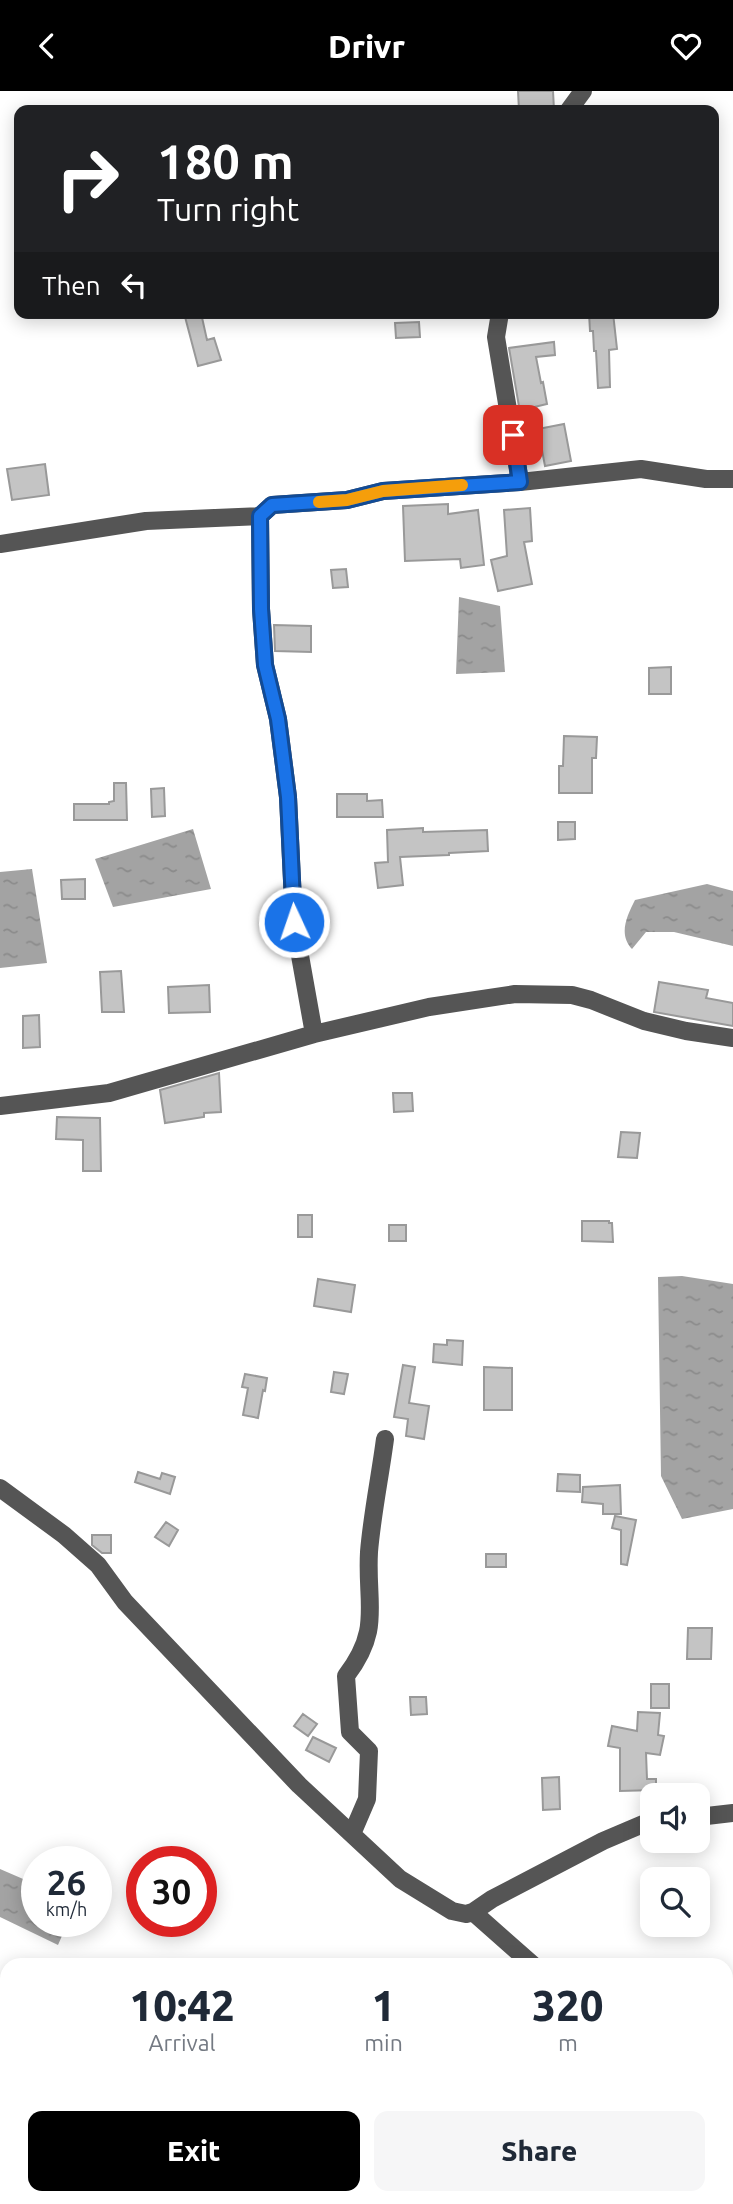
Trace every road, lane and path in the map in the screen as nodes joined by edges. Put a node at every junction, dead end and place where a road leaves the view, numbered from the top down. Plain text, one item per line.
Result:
1 (499, 319) edge
2 (733, 479) edge
3 (520, 482) junction
4 (260, 516) junction
5 (0, 544) edge
6 (314, 1034) junction
7 (733, 1038) edge
8 (0, 1106) edge
9 (385, 1440) dead end
10 (0, 1488) edge
11 (733, 1813) edge
12 (710, 1816) edge
13 (640, 1825) edge
14 (352, 1834) junction
15 (473, 1912) junction
16 (525, 1958) edge

1 - 3 street
2 - 3 street
3 - 4 street
4 - 5 street
4 - 6 street
6 - 7 street
6 - 8 street
9 - 14 street
10 - 14 street
11 - 12 street
13 - 15 street
14 - 15 street
15 - 16 street

